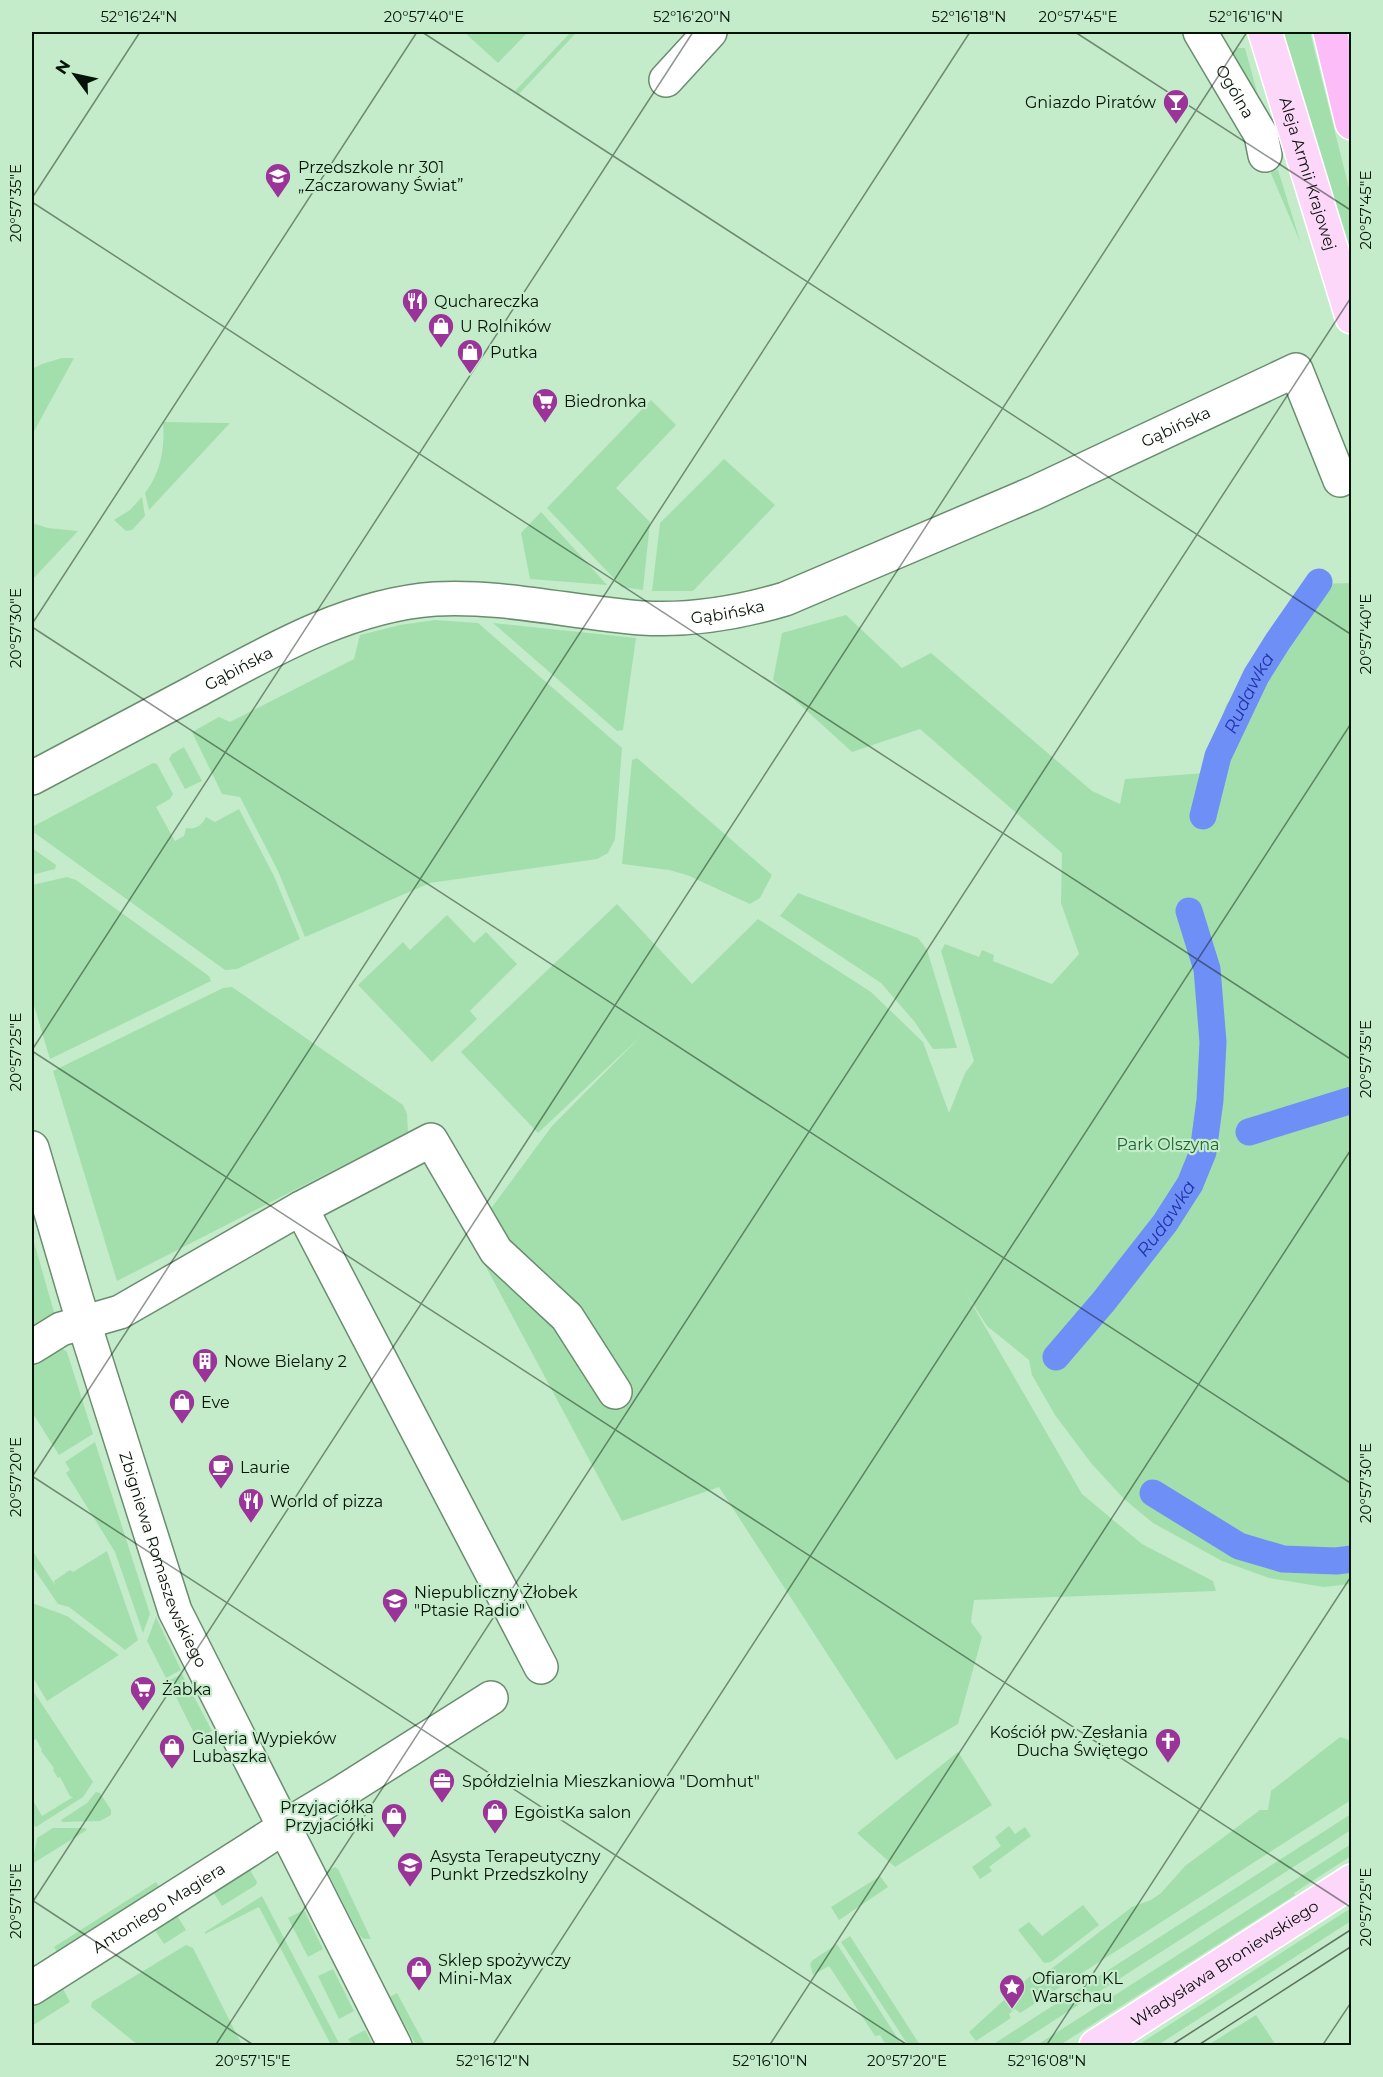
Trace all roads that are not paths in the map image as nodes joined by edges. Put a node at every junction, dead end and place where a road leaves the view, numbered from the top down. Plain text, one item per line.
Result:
1 (710, 32) edge
2 (1200, 32) edge
3 (1265, 32) edge
4 (1330, 32) edge
5 (1345, 32) edge
6 (1352, 54) edge
7 (666, 80) dead end
8 (1352, 123) edge
9 (1265, 155) dead end
10 (1352, 318) edge
11 (1340, 480) dead end
12 (32, 778) edge
13 (32, 1148) edge
14 (301, 1208) junction
15 (85, 1322) junction
16 (32, 1347) edge
17 (615, 1392) dead end
18 (541, 1667) dead end
19 (491, 1698) dead end
20 (284, 1827) junction
21 (1352, 1881) edge
22 (32, 1988) edge
23 (395, 2046) edge
24 (1096, 2046) edge

1 - 7 street
2 - 9 street, Ogólna
3 - 10 main road, Aleja Armii Krajowej
4 - 8 highway
5 - 6 highway
11 - 12 street, Gąbińska
13 - 15 street, Zbigniewa Romaszewskiego
14 - 15 street
14 - 17 street
14 - 18 street
15 - 16 street
15 - 20 street, Zbigniewa Romaszewskiego
19 - 20 street, Antoniego Magiera
20 - 22 street, Antoniego Magiera
20 - 23 street, Zbigniewa Romaszewskiego
21 - 24 main road, Władysława Broniewskiego

